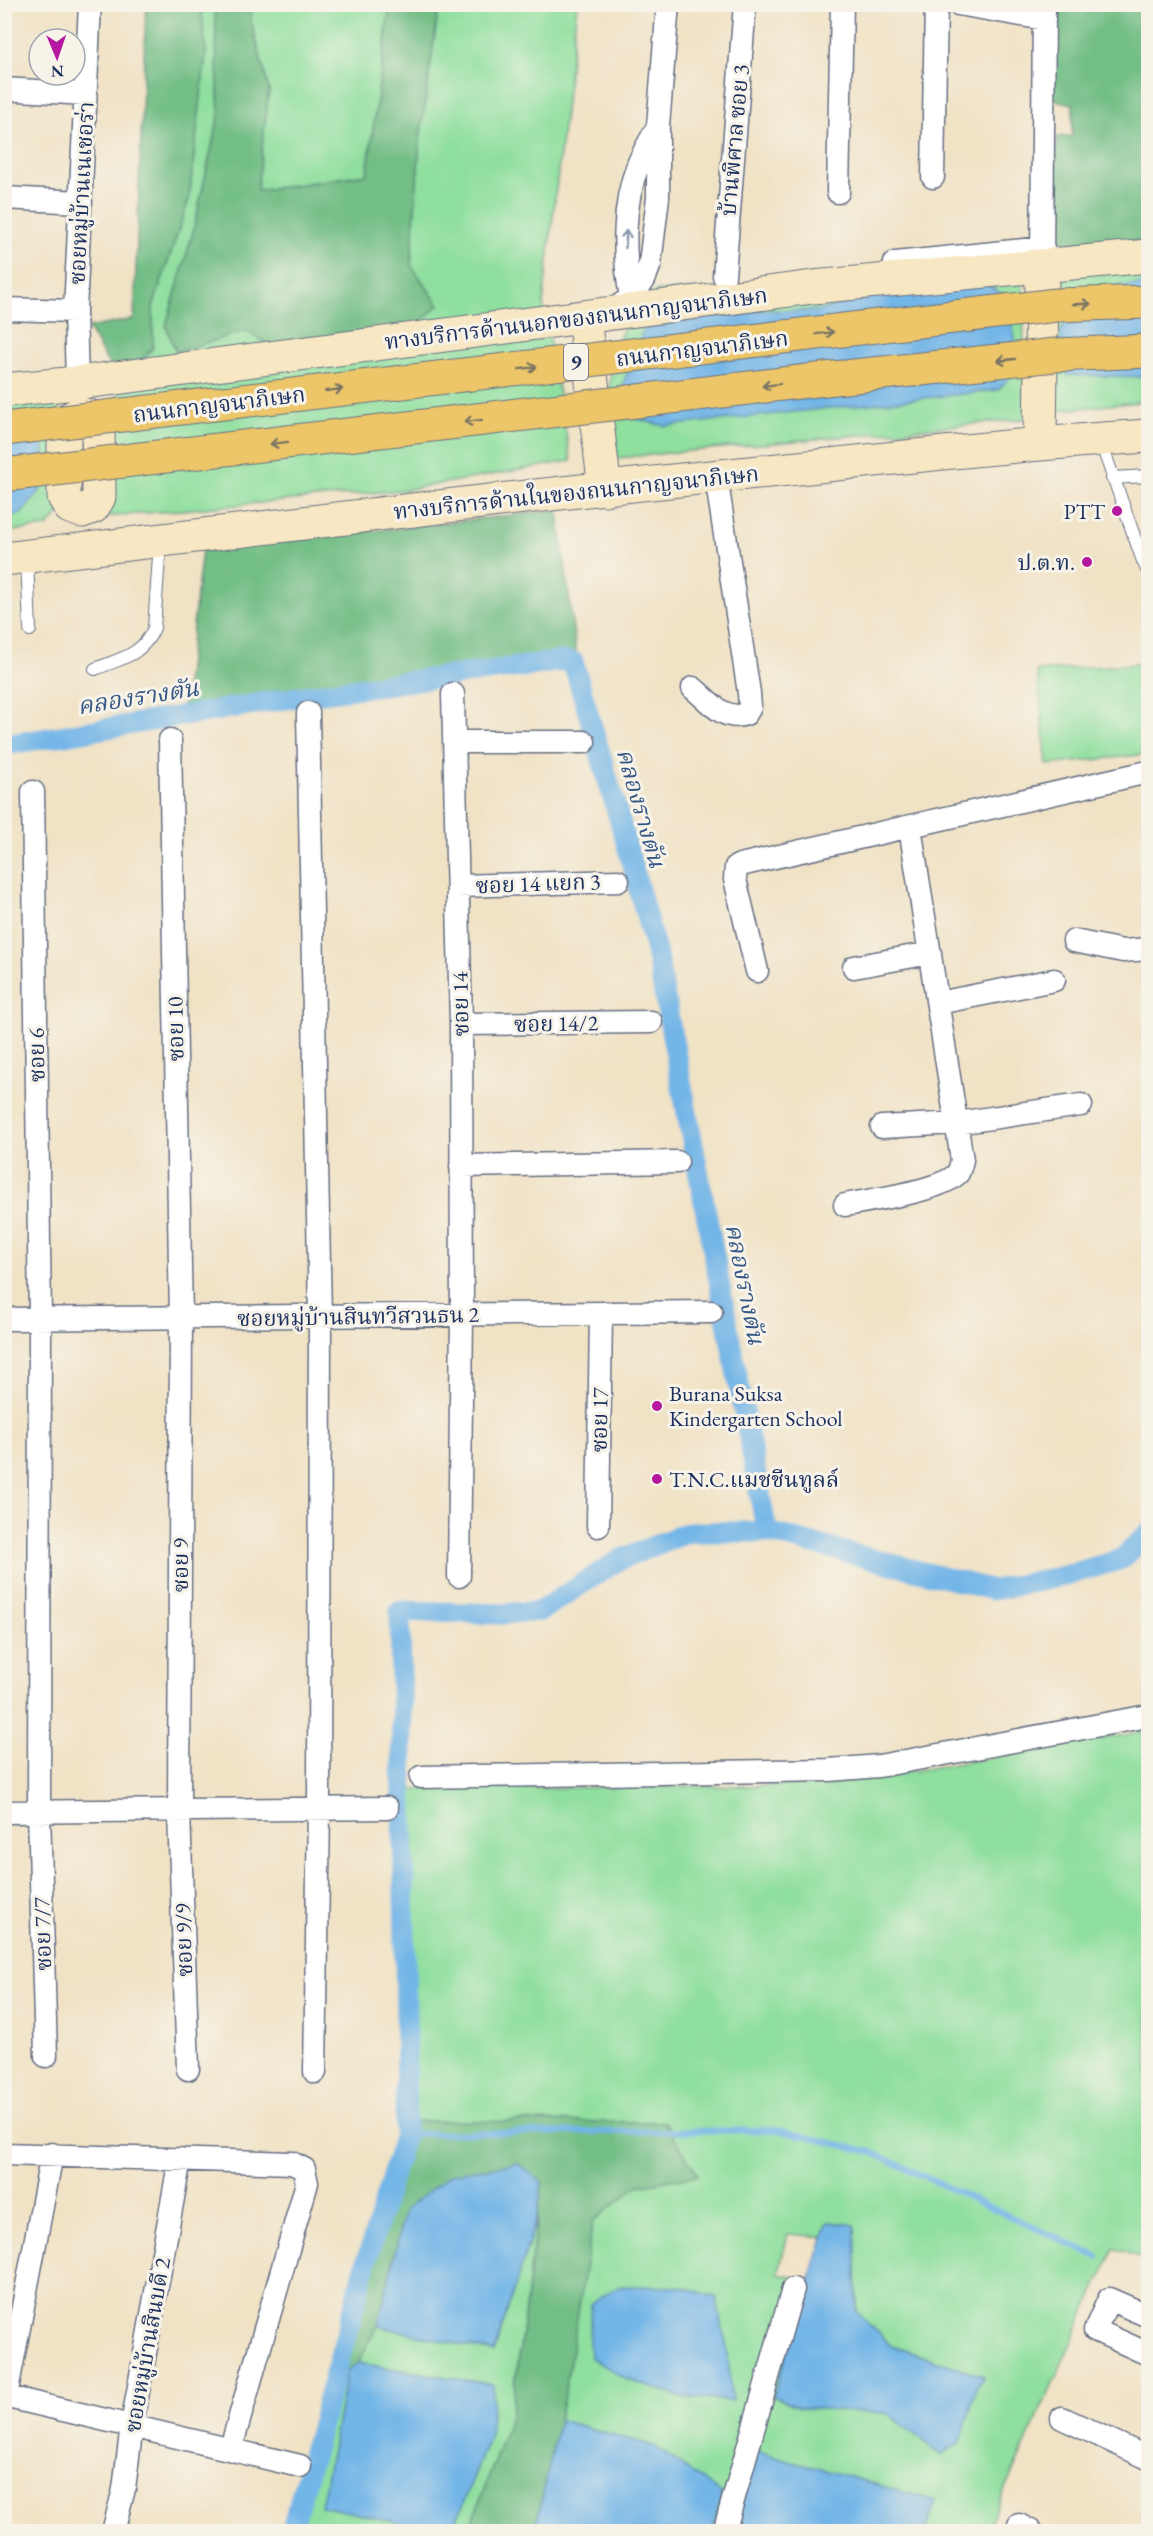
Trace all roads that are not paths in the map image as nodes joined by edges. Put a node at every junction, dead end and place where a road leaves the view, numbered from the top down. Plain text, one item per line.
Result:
1 (90, 4) edge
2 (668, 4) edge
3 (745, 4) edge
4 (842, 4) edge
5 (936, 4) edge
6 (958, 4) edge
7 (1044, 12) edge
8 (4, 89) edge
9 (85, 94) junction
10 (933, 177) dead end
11 (837, 192) dead end
12 (4, 198) edge
13 (81, 202) junction
14 (1042, 256) junction
15 (1149, 256) edge
16 (786, 275) dead end
17 (724, 276) dead end
18 (1149, 302) edge
19 (4, 309) edge
20 (608, 309) junction
21 (75, 311) junction
22 (1149, 351) edge
23 (77, 382) junction
24 (4, 390) edge
25 (4, 429) edge
26 (1149, 436) edge
27 (1099, 439) junction
28 (1040, 444) junction
29 (4, 475) edge
30 (716, 476) junction
31 (1149, 476) edge
32 (1112, 478) junction
33 (605, 489) junction
34 (160, 541) junction
35 (79, 550) junction
36 (16, 558) edge
37 (1149, 571) edge
38 (30, 630) dead end
39 (95, 669) dead end
40 (693, 688) dead end
41 (453, 694) dead end
42 (308, 713) dead end
43 (170, 740) dead end
44 (454, 742) junction
45 (584, 742) dead end
46 (1149, 772) edge
47 (33, 792) dead end
48 (910, 827) junction
49 (618, 881) dead end
50 (458, 886) junction
51 (1074, 941) dead end
52 (1149, 949) edge
53 (930, 953) junction
54 (854, 967) dead end
55 (757, 971) dead end
56 (1054, 980) dead end
57 (938, 1003) junction
58 (651, 1022) dead end
59 (461, 1024) junction
60 (1081, 1105) dead end
61 (957, 1123) junction
62 (882, 1127) dead end
63 (677, 1162) dead end
64 (461, 1166) junction
65 (845, 1205) dead end
66 (711, 1312) dead end
67 (601, 1314) junction
68 (462, 1315) junction
69 (320, 1316) junction
70 (40, 1318) junction
71 (181, 1318) junction
72 (4, 1319) edge
73 (598, 1526) dead end
74 (459, 1576) dead end
75 (1149, 1716) edge
76 (421, 1777) dead end
77 (387, 1808) dead end
78 (319, 1809) junction
79 (39, 1811) junction
80 (4, 1812) edge
81 (179, 1812) junction
82 (46, 2056) dead end
83 (188, 2069) dead end
84 (315, 2072) dead end
85 (4, 2154) edge
86 (52, 2154) junction
87 (180, 2159) junction
88 (793, 2289) dead end
89 (1149, 2316) edge
90 (1149, 2354) edge
91 (5, 2396) edge
92 (1062, 2418) dead end
93 (132, 2425) junction
94 (231, 2448) junction
95 (1149, 2458) edge
96 (300, 2466) dead end
97 (113, 2532) edge
98 (724, 2532) edge

1 - 9 street, ซอยหมู่บ้านเนเชอร่า
2 - 20 street
3 - 17 street, บ้านพิศาล ซอย 3
4 - 11 street
5 - 10 street
6 - 7 street
7 - 14 street
8 - 9 street
9 - 13 street, ซอยหมู่บ้านเนเชอร่า
12 - 13 street
13 - 21 street, ซอยหมู่บ้านเนเชอร่า
14 - 15 main road, ทางบริการด้านนอกของถนนกาญจนาภิเษก
14 - 16 street
14 - 20 main road, ทางบริการด้านนอกของถนนกาญจนาภิเษก
14 - 28 main road
25 -> 18 highway, ถนนกาญจนาภิเษก / 9, bridge
19 - 21 street
20 - 23 main road, ทางบริการด้านนอกของถนนกาญจนาภิเษก
20 - 33 main road
21 - 23 street, ซอยหมู่บ้านเนเชอร่า
22 -> 29 highway, ถนนกาญจนาภิเษก / 9, bridge
23 - 24 main road, ทางบริการด้านนอกของถนนกาญจนาภิเษก
23 - 35 main road
26 - 27 main road, ทางบริการด้านในของถนนกาญจนาภิเษก
27 - 28 main road, ทางบริการด้านในของถนนกาญจนาภิเษก
27 - 32 lane
28 - 30 main road, ทางบริการด้านในของถนนกาญจนาภิเษก
30 - 33 main road, ทางบริการด้านในของถนนกาญจนาภิเษก
30 - 40 street
31 - 32 lane
32 - 37 lane
33 - 34 main road, ทางบริการด้านในของถนนกาญจนาภิเษก
34 - 35 main road, ทางบริการด้านในของถนนกาญจนาภิเษก
34 - 39 lane
35 - 36 main road, ทางบริการด้านในของถนนกาญจนาภิเษก
36 - 38 lane
41 - 44 street, ซอย 14
42 - 69 street
43 - 71 street, ซอย 10
44 - 45 street
44 - 50 street, ซอย 14
46 - 48 street
47 - 70 street, ซอย 6
48 - 53 street
48 - 55 street
49 - 50 street, ซอย 14 แยก 3
50 - 59 street, ซอย 14
51 - 52 street
53 - 54 street
53 - 57 street
56 - 57 street
57 - 61 street
58 - 59 street, ซอย 14/2
59 - 64 street, ซอย 14
60 - 61 street
61 - 62 street
61 - 65 street
63 - 64 street
64 - 68 street, ซอย 14
66 - 67 street, ซอยหมู่บ้านสินทวีสวนธน 2
67 - 68 street, ซอยหมู่บ้านสินทวีสวนธน 2
67 - 73 street, ซอย 17
68 - 69 street, ซอยหมู่บ้านสินทวีสวนธน 2
68 - 74 street, ซอย 14
69 - 71 street, ซอยหมู่บ้านสินทวีสวนธน 2
69 - 78 street
70 - 71 street, ซอยหมู่บ้านสินทวีสวนธน 2
70 - 72 street, ซอยหมู่บ้านสินทวีสวนธน 2
70 - 79 street, ซอย 6
71 - 81 street, ซอย 9
75 - 76 street
77 - 78 street
78 - 81 street
78 - 84 street
79 - 80 street
79 - 81 street
79 - 82 street, ซอย 7/7
81 - 83 street, ซอย 9/9
85 - 86 street
86 - 87 street
86 - 91 street
87 - 93 street, ซอยหมู่บ้านสินบดี 2
87 - 94 street
88 - 98 street
89 - 90 street
91 - 93 street
92 - 95 street
93 - 94 street
93 - 97 street, ซอยหมู่บ้านสินบดี 2
94 - 96 street

